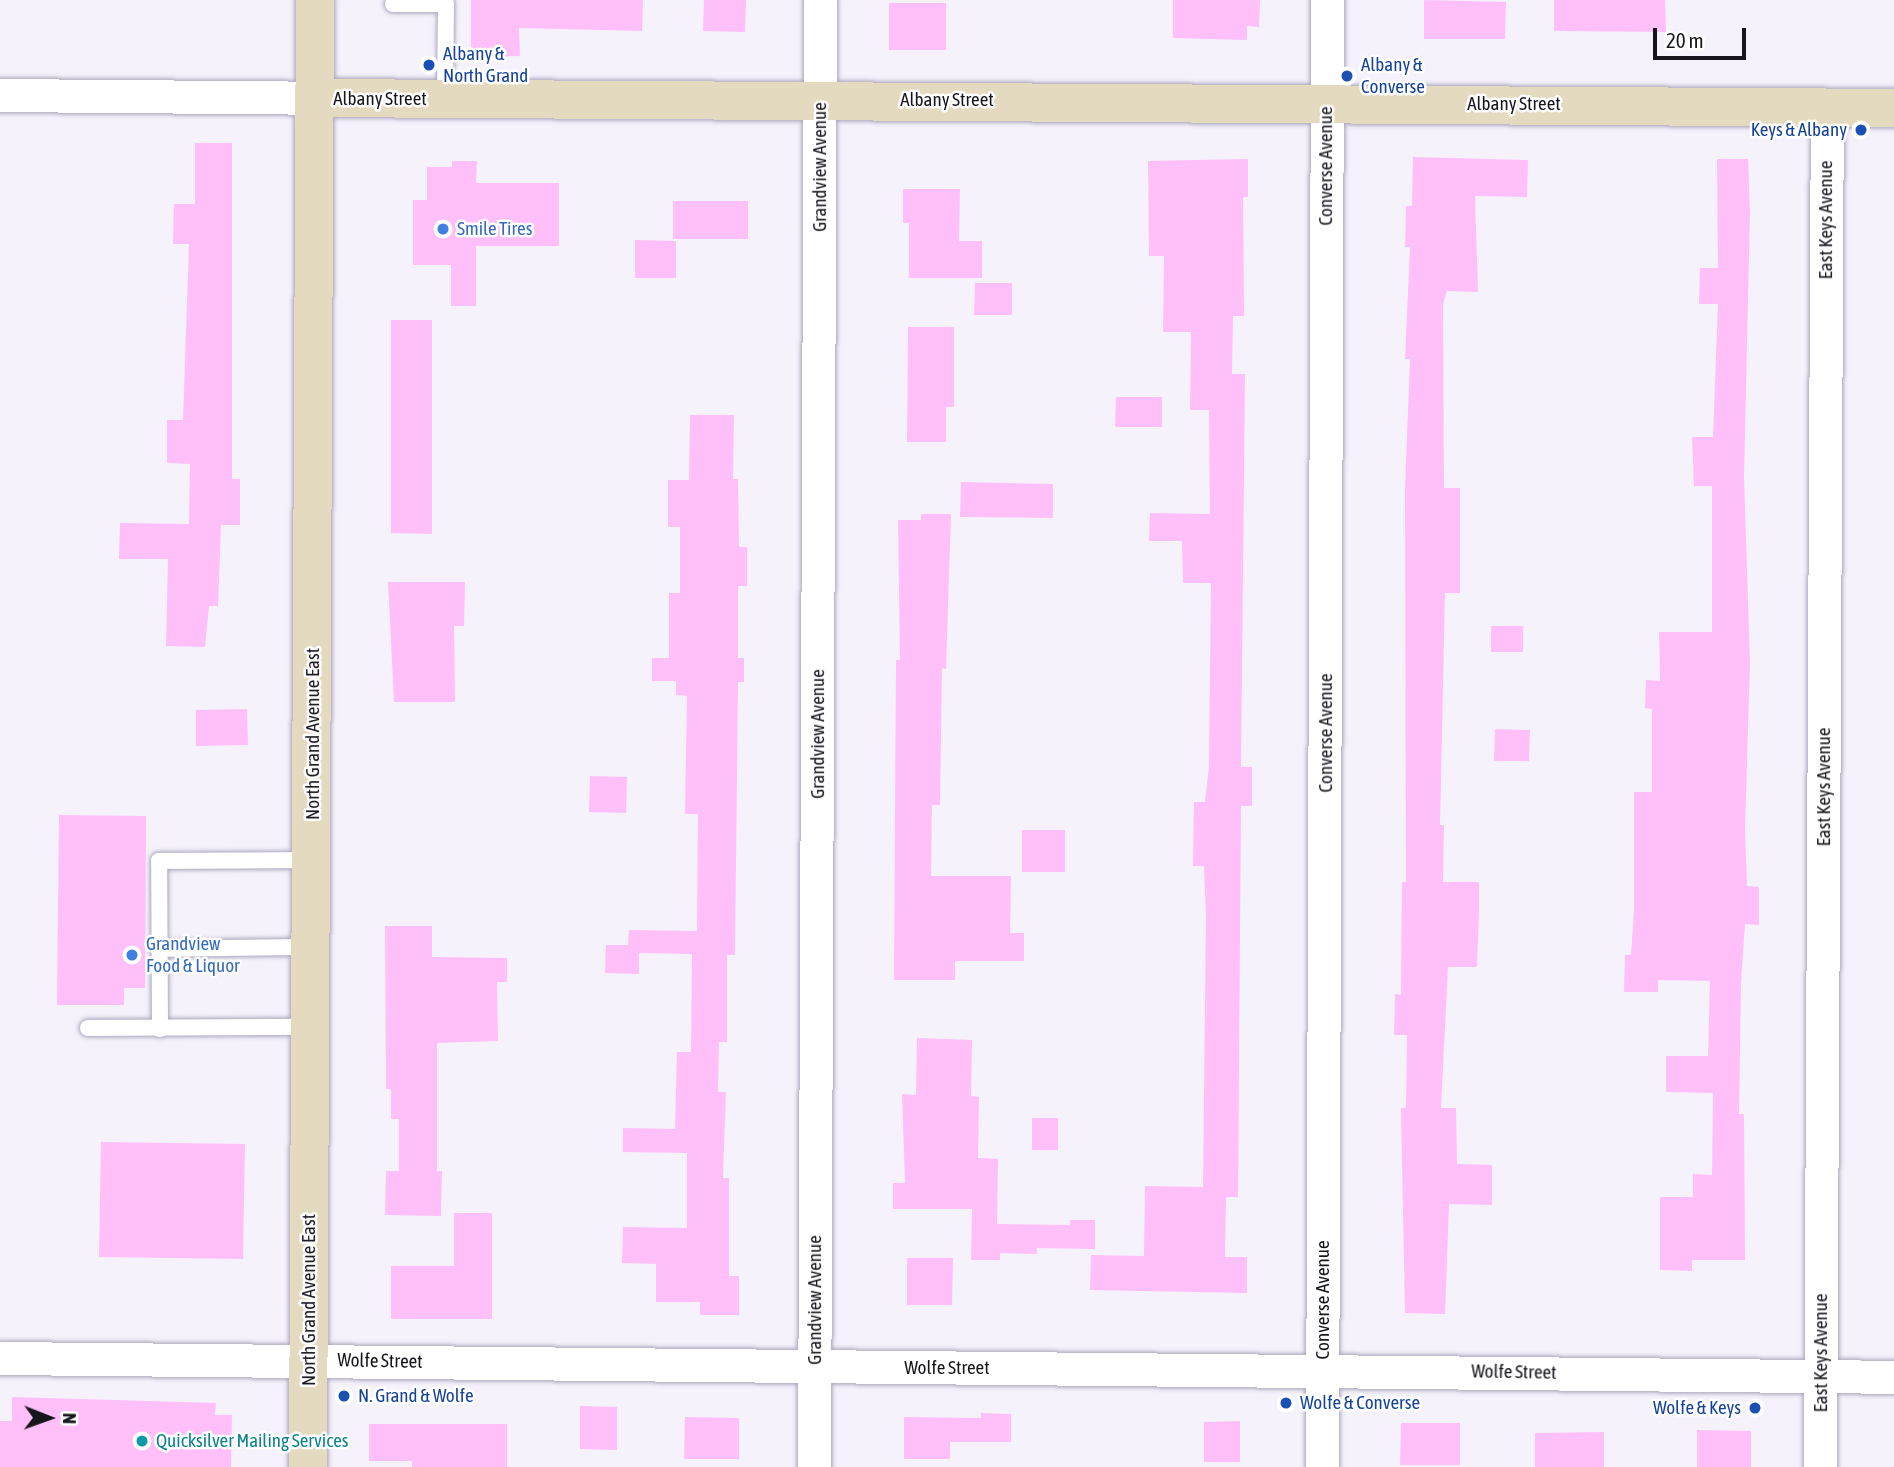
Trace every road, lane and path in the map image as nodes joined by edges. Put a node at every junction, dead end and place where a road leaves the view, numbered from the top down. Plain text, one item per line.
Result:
1 (314, 0) edge
2 (820, 0) edge
3 (1327, 0) edge
4 (393, 4) dead end
5 (0, 95) edge
6 (314, 98) junction
7 (445, 99) junction
8 (819, 101) junction
9 (1326, 103) junction
10 (1827, 106) junction
11 (1894, 108) edge
12 (313, 860) junction
13 (313, 947) junction
14 (159, 949) junction
15 (312, 1027) junction
16 (88, 1028) dead end
17 (160, 1028) junction
18 (0, 1359) edge
19 (309, 1360) junction
20 (815, 1367) junction
21 (1323, 1368) junction
22 (1821, 1377) junction
23 (1894, 1377) edge
24 (308, 1467) edge
25 (814, 1467) edge
26 (1322, 1467) edge
27 (1820, 1467) edge

1 - 6 street, North Grand Avenue East
2 - 8 street, Grandview Avenue
3 - 9 street, Converse Avenue
4 - 7 lane
5 - 6 street, Albany Street
6 - 7 street, Albany Street
6 - 12 street, North Grand Avenue East
7 - 8 street, Albany Street
8 - 9 street, Albany Street
8 - 20 street, Grandview Avenue
9 - 10 street, Albany Street
9 - 21 street, Converse Avenue
10 - 11 street, Albany Street
10 - 22 street, East Keys Avenue
12 - 13 street, North Grand Avenue East
12 - 14 lane
13 - 14 lane
13 - 15 street, North Grand Avenue East
14 - 17 lane
15 - 17 lane
15 - 19 street, North Grand Avenue East
16 - 17 lane
18 - 19 street, Wolfe Street
19 - 20 street, Wolfe Street
19 - 24 street, North Grand Avenue East
20 - 21 street, Wolfe Street
20 - 25 street, Grandview Avenue
21 - 22 street, Wolfe Street
21 - 26 street, Converse Avenue
22 - 23 street, Wolfe Street
22 - 27 street, East Keys Avenue

